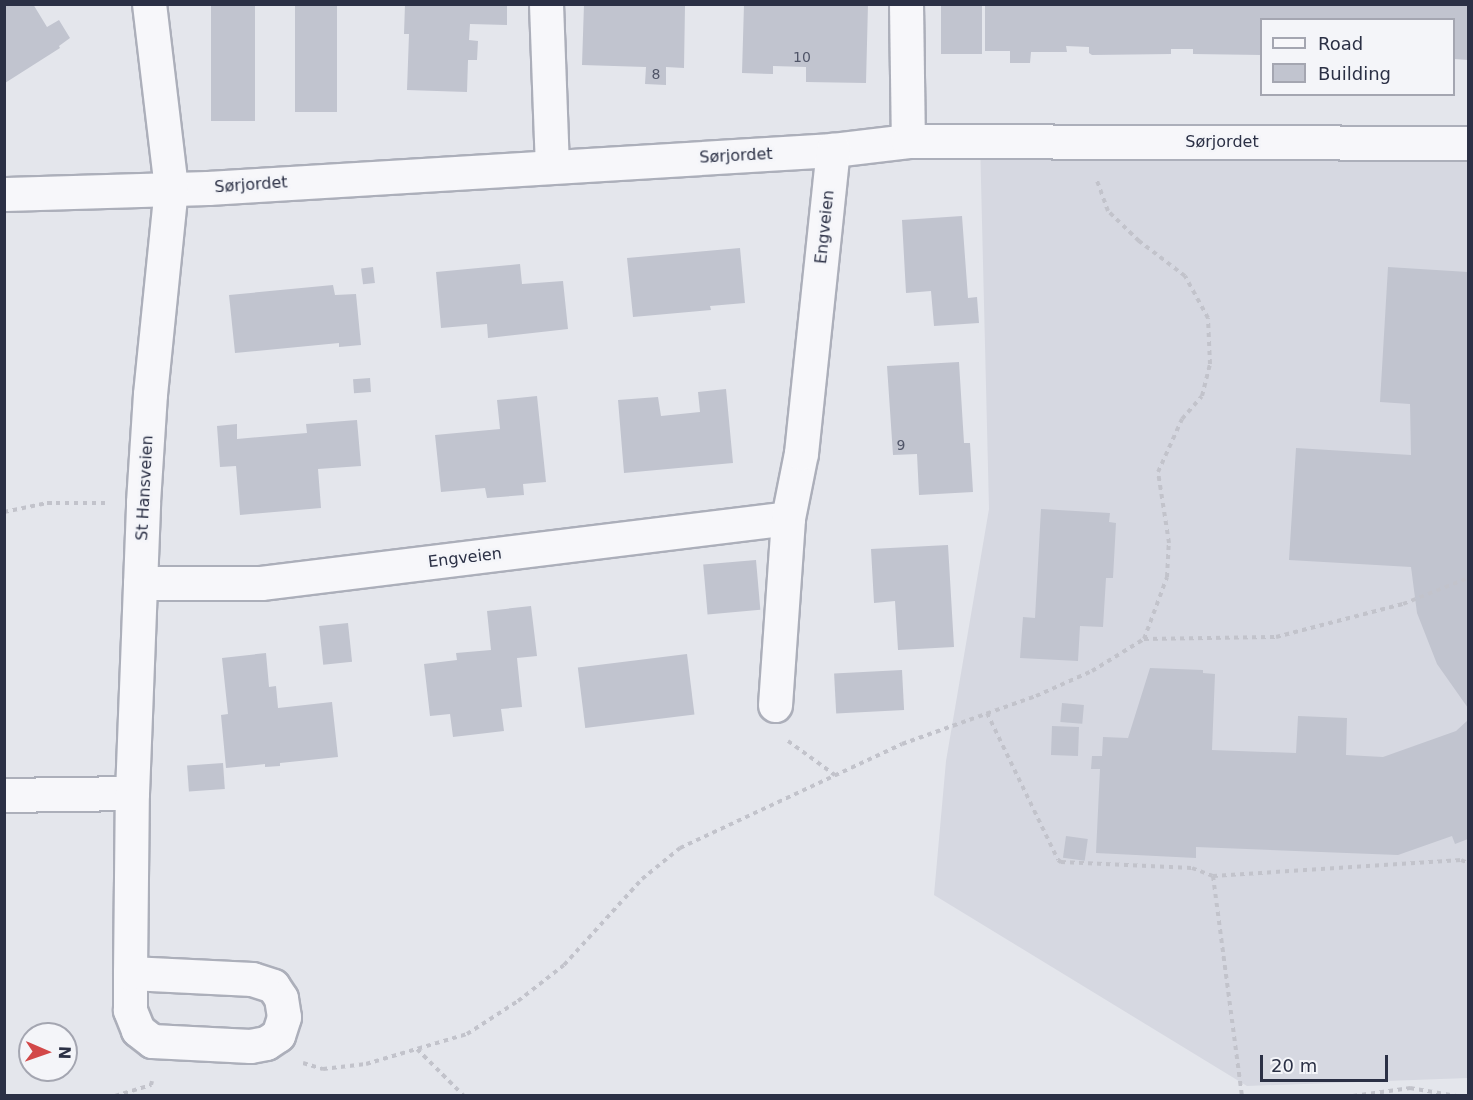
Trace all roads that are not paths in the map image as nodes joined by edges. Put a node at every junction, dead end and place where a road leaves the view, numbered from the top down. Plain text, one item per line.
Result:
1 (149, 4) edge
2 (546, 4) edge
3 (906, 4) edge
4 (908, 141) junction
5 (1468, 143) edge
6 (833, 150) junction
7 (552, 166) junction
8 (171, 188) junction
9 (4, 194) edge
10 (788, 518) junction
11 (140, 583) junction
12 (776, 705) road end
13 (132, 793) junction
14 (4, 795) edge
15 (130, 973) junction

1 - 8 street, St Hansveien
2 - 7 street
3 - 4 street
4 - 5 street, Sørjordet
4 - 6 street, Sørjordet
6 - 7 street, Sørjordet
6 - 10 street, Engveien
7 - 8 street, Sørjordet
8 - 9 street, Sørjordet
8 - 11 street, St Hansveien
10 - 11 street, Engveien
10 - 12 street, Engveien
11 - 13 street, St Hansveien
13 - 14 street
13 - 15 street, St Hansveien
15 - 15 street, St Hansveien

